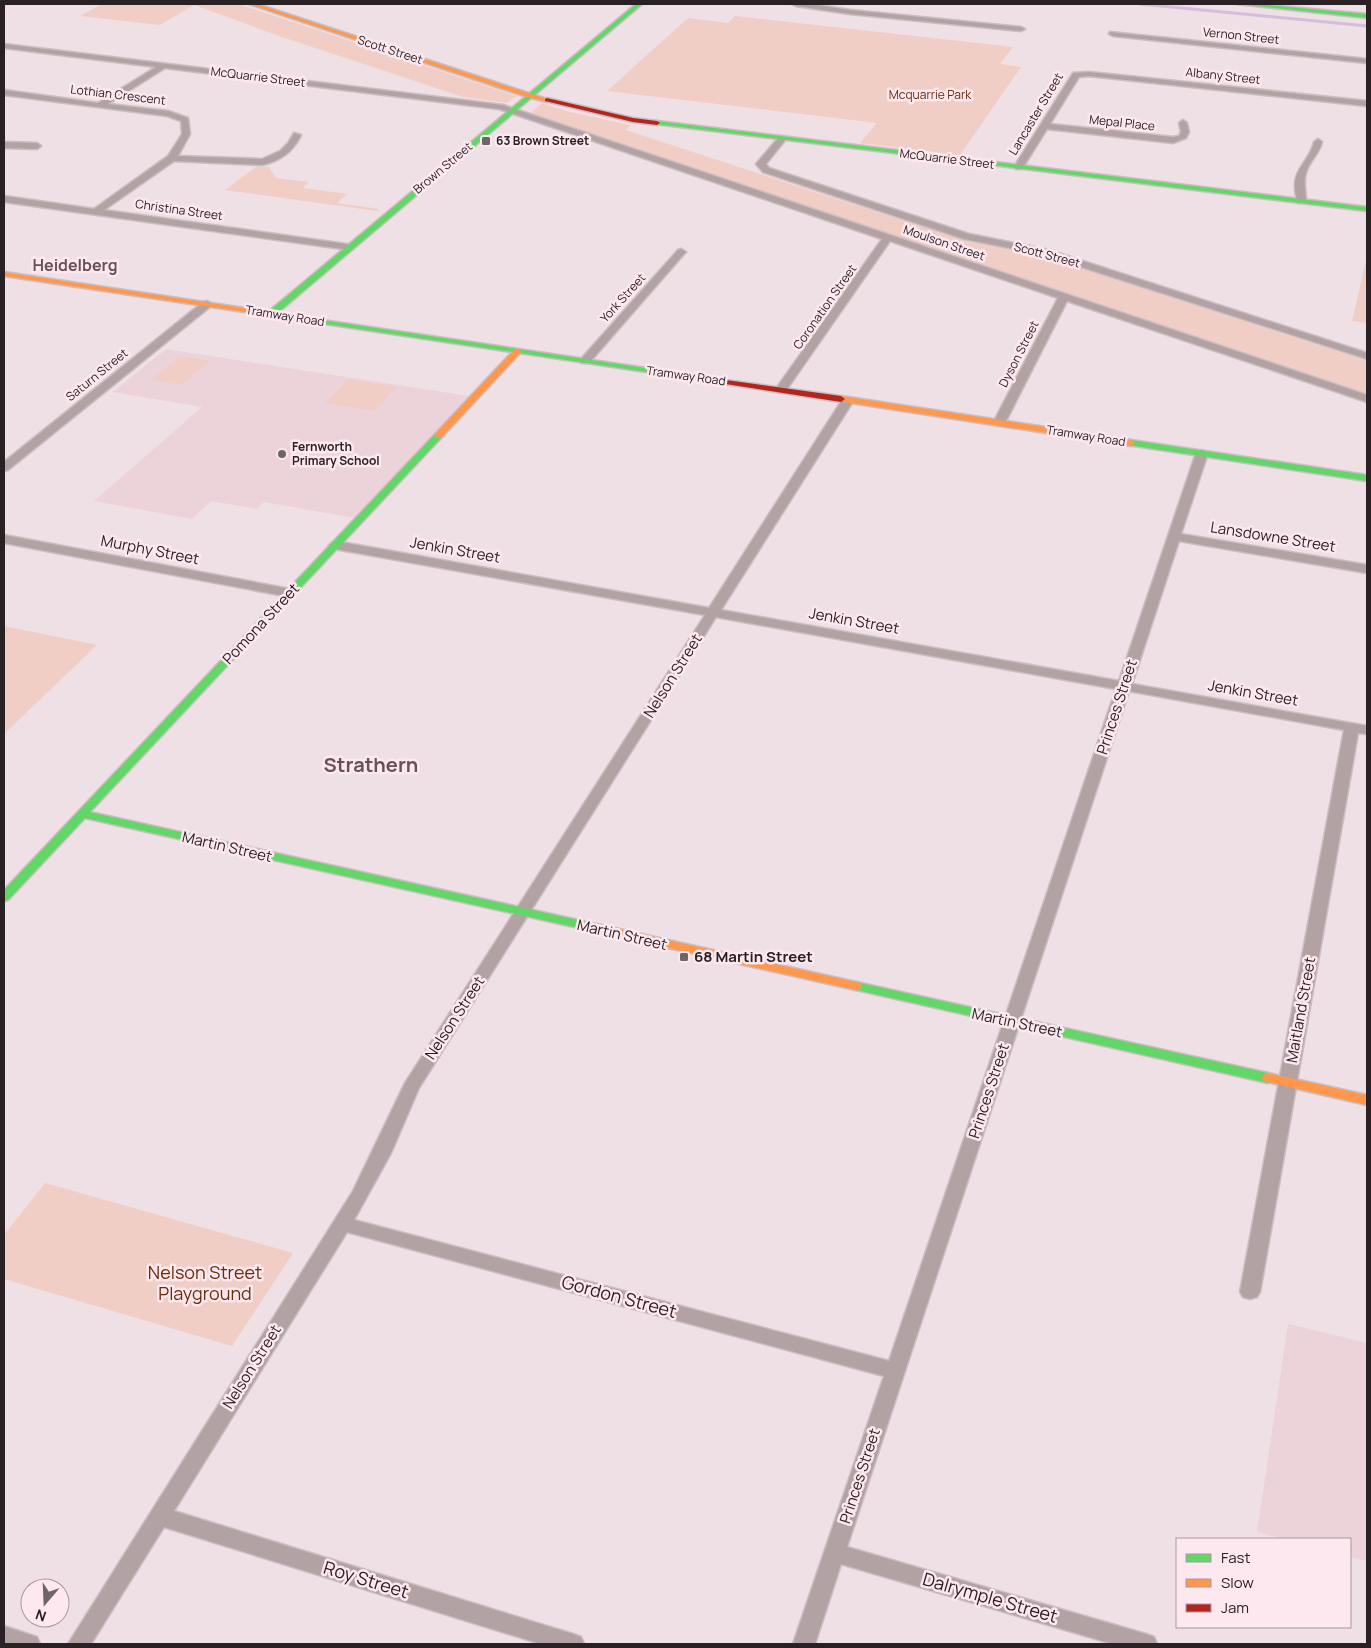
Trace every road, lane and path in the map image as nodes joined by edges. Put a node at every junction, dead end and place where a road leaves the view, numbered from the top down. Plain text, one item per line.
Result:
1 (252, 4) edge
2 (639, 4) edge
3 (796, 4) edge
4 (1240, 4) edge
5 (1367, 16) edge
6 (1021, 29) dead end
7 (1113, 34) dead end
8 (4, 46) edge
9 (1367, 61) edge
10 (165, 65) junction
11 (1076, 74) joint
12 (4, 93) edge
13 (529, 96) junction
14 (1367, 104) edge
15 (100, 105) junction
16 (512, 110) junction
17 (1183, 123) dead end
18 (1044, 126) junction
19 (297, 135) dead end
20 (782, 139) junction
21 (1318, 142) dead end
22 (4, 145) edge
23 (37, 146) dead end
24 (172, 158) junction
25 (1018, 167) junction
26 (4, 198) edge
27 (1301, 201) junction
28 (1367, 209) edge
29 (97, 212) junction
30 (888, 238) junction
31 (350, 247) junction
32 (681, 252) dead end
33 (4, 274) edge
34 (1064, 297) junction
35 (207, 304) junction
36 (271, 314) junction
37 (518, 351) junction
38 (1367, 356) edge
39 (585, 361) junction
40 (781, 390) junction
41 (1367, 399) edge
42 (848, 400) junction
43 (1000, 423) junction
44 (1202, 453) junction
45 (4, 468) edge
46 (1367, 478) edge
47 (1174, 537) junction
48 (4, 539) edge
49 (335, 545) junction
50 (1367, 568) edge
51 (290, 592) junction
52 (713, 612) junction
53 (1124, 686) junction
54 (1360, 729) edge
55 (82, 814) junction
56 (4, 897) edge
57 (522, 913) junction
58 (1012, 1022) junction
59 (1288, 1083) junction
60 (1367, 1100) edge
61 (342, 1224) junction
62 (1250, 1292) dead end
63 (895, 1371) junction
64 (159, 1516) junction
65 (835, 1552) junction
66 (4, 1636) edge
67 (29, 1644) edge
68 (79, 1644) edge
69 (573, 1644) edge
70 (804, 1644) edge
71 (1146, 1644) edge

1 - 13 street, Scott Street
2 - 13 street, Brown Street
3 - 6 street
4 - 5 street
7 - 9 street, Vernon Street
8 - 10 street, McQuarrie Street
10 - 15 street
10 - 16 street, McQuarrie Street
11 - 14 street, Albany Street
11 - 18 street, Lancaster Street
12 - 15 street, Lothian Crescent
13 - 16 street, Brown Street
13 - 20 street, McQuarrie Street
15 - 24 street, Lothian Crescent
16 - 30 street, Moulson Street
16 - 31 street, Brown Street
17 - 18 street, Mepal Place
18 - 25 street, Lancaster Street
19 - 24 street
20 - 25 street, McQuarrie Street
20 - 38 street, Scott Street
21 - 27 street
22 - 23 street
24 - 29 street, Lothian Crescent
25 - 27 street, McQuarrie Street
26 - 29 street, Christina Street
27 - 28 street, McQuarrie Street
29 - 31 street, Christina Street
30 - 34 street, Moulson Street
30 - 40 street, Coronation Street
31 - 36 street, Brown Street
32 - 39 street, York Street
33 - 35 street, Tramway Road
34 - 41 street, Moulson Street
34 - 43 street, Dyson Street
35 - 36 street, Tramway Road
35 - 45 street, Saturn Street
36 - 37 street, Tramway Road
37 - 39 street, Tramway Road
37 - 49 street, Pomona Street
39 - 40 street, Tramway Road
40 - 42 street, Tramway Road
42 - 43 street, Tramway Road
42 - 52 street, Nelson Street
43 - 44 street, Tramway Road
44 - 46 street, Tramway Road
44 - 47 street, Princes Street
47 - 50 street, Lansdowne Street
47 - 53 street, Princes Street
48 - 51 street, Murphy Street
49 - 51 street, Pomona Street
49 - 52 street, Jenkin Street
51 - 55 street, Pomona Street
52 - 53 street, Jenkin Street
52 - 57 street, Nelson Street
53 - 54 street, Jenkin Street
53 - 58 street, Princes Street
54 - 59 street, Maitland Street
55 - 56 street, Pomona Street
55 - 57 street, Martin Street
57 - 58 street, Martin Street
57 - 61 street, Nelson Street
58 - 59 street, Martin Street
58 - 63 street, Princes Street
59 - 60 street, Martin Street
59 - 62 street, Maitland Street
61 - 63 street, Gordon Street
61 - 64 street, Nelson Street
63 - 65 street, Princes Street
64 - 68 street, Nelson Street
64 - 69 street, Roy Street
65 - 70 street, Princes Street
65 - 71 street, Dalrymple Street
66 - 67 street

